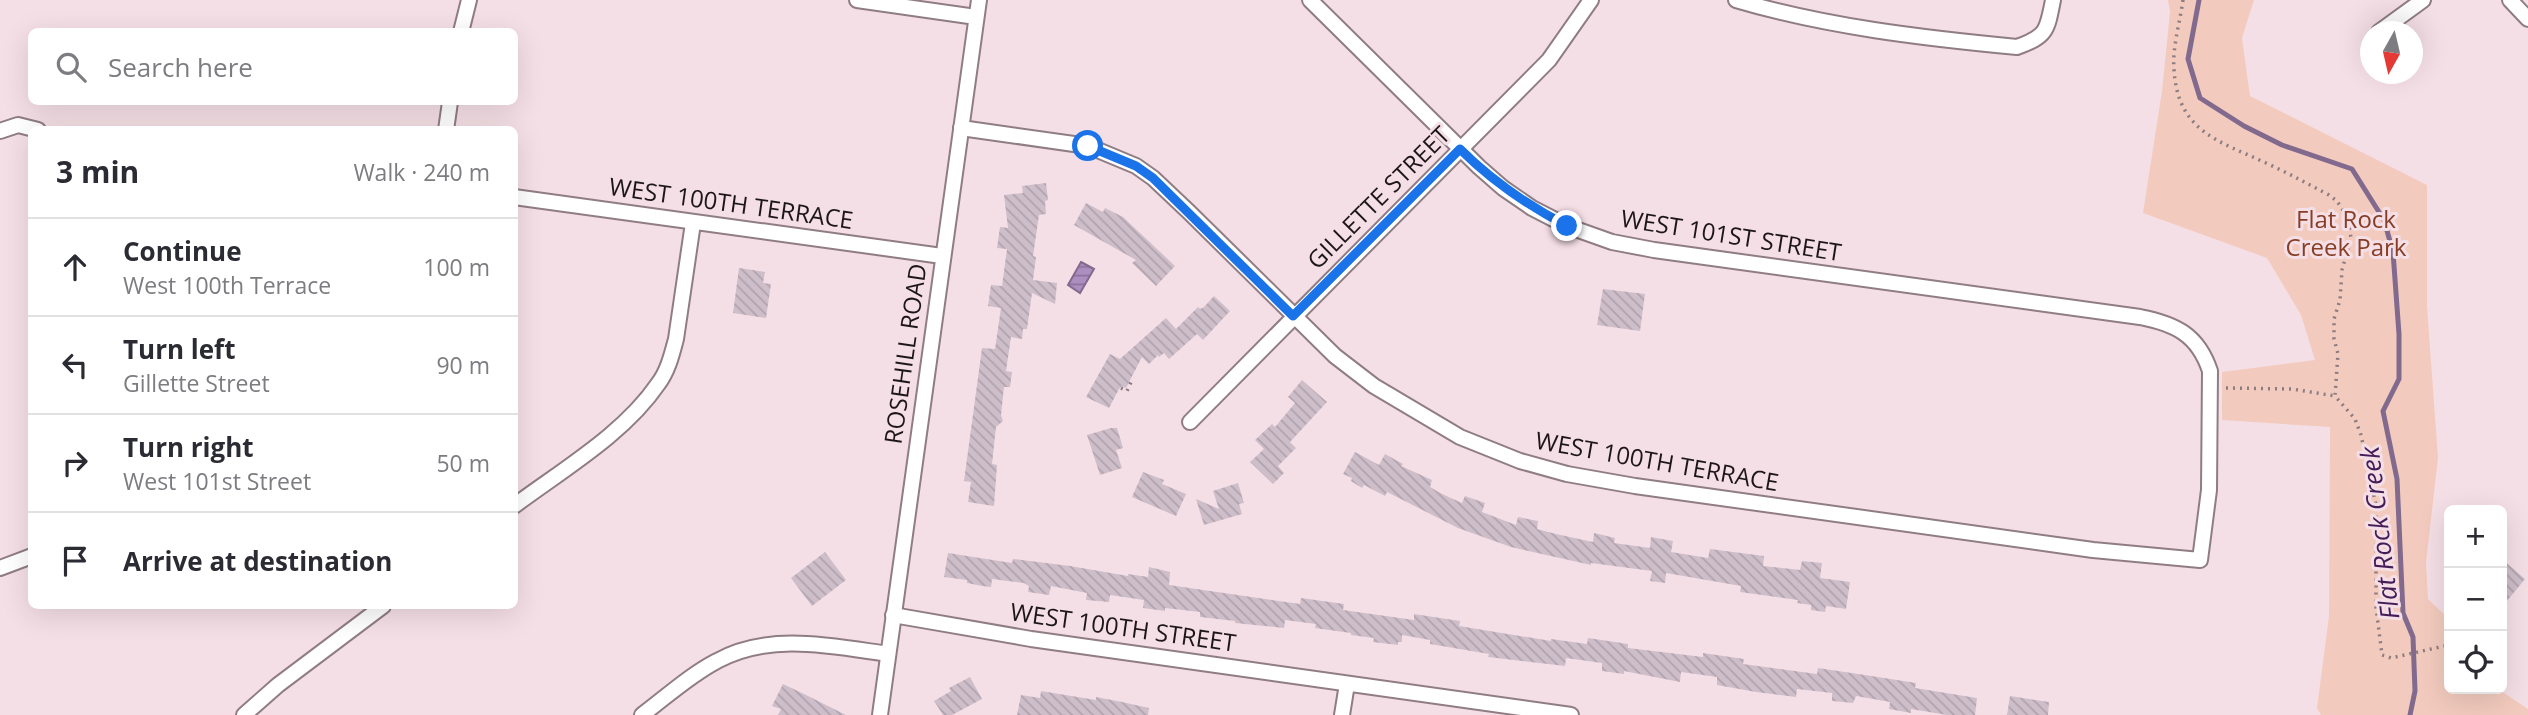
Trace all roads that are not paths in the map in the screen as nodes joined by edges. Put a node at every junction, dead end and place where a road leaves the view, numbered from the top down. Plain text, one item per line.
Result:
1 (469, 0) edge
2 (857, 0) edge
3 (979, 0) edge
4 (1310, 0) edge
5 (1591, 0) edge
6 (1736, 0) edge
7 (2053, 0) edge
8 (2423, 0) edge
9 (2510, 0) edge
10 (976, 17) junction
11 (2528, 19) edge
12 (2394, 21) edge
13 (462, 28) edge
14 (450, 105) edge
15 (447, 126) edge
16 (28, 128) edge
17 (961, 128) junction
18 (0, 131) edge
19 (1460, 149) junction
20 (518, 200) edge
21 (693, 223) junction
22 (942, 256) junction
23 (1293, 316) junction
24 (2210, 388) joint
25 (1190, 422) dead end
26 (518, 503) edge
27 (28, 558) edge
28 (0, 568) edge
29 (379, 609) edge
30 (893, 615) junction
31 (888, 654) junction
32 (1347, 684) junction
33 (244, 715) edge
34 (642, 715) edge
35 (880, 715) edge
36 (1342, 715) edge
37 (1571, 715) edge

1 - 13 street
2 - 10 street
3 - 10 street, ROSEHILL ROAD
4 - 19 street, WEST 101ST STREET
5 - 19 street, GILLETTE STREET
6 - 7 street
8 - 12 street
9 - 11 street
10 - 17 street, ROSEHILL ROAD
14 - 15 street
16 - 18 street
17 - 22 street, ROSEHILL ROAD
17 - 23 street, WEST 100TH TERRACE
19 - 23 street, GILLETTE STREET
19 - 24 street, WEST 101ST STREET
20 - 21 street, WEST 100TH TERRACE
21 - 22 street, WEST 100TH TERRACE
21 - 26 street
22 - 30 street, ROSEHILL ROAD
23 - 24 street, WEST 100TH TERRACE
23 - 25 street, GILLETTE STREET
27 - 28 street
29 - 33 street
30 - 31 street, ROSEHILL ROAD
30 - 32 street, WEST 100TH STREET
31 - 34 street
31 - 35 street, ROSEHILL ROAD
32 - 36 street
32 - 37 street, WEST 100TH STREET

